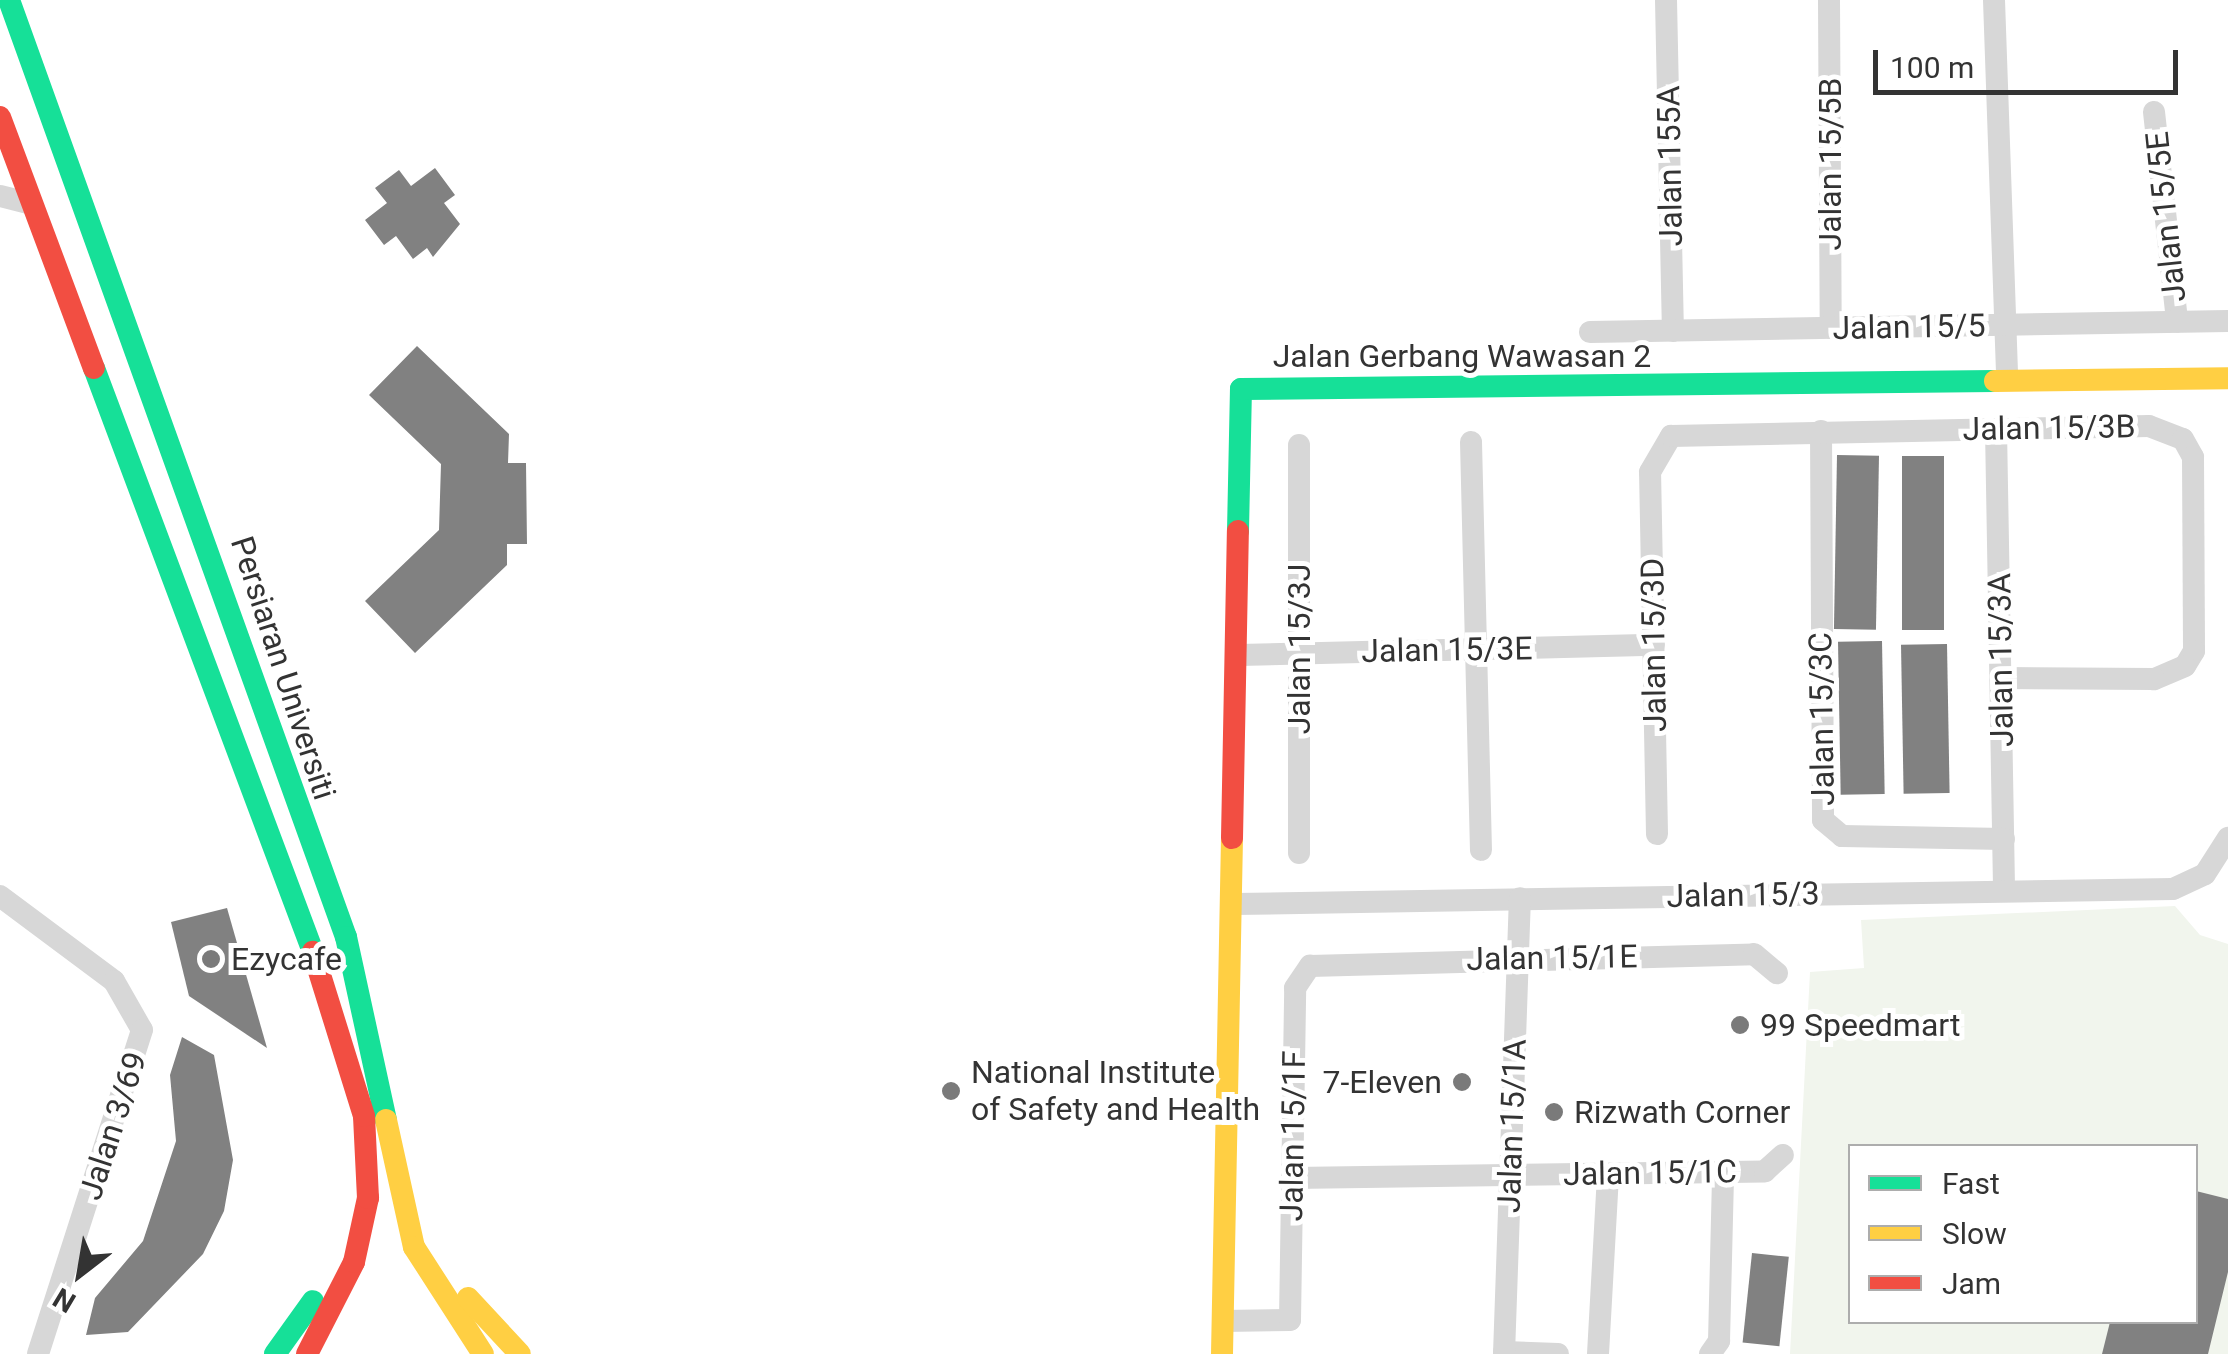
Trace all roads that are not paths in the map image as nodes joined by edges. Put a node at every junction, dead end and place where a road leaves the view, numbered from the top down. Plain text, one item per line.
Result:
1 (9, 0) edge
2 (1666, 0) edge
3 (1829, 0) edge
4 (1994, 0) edge
5 (2154, 112) dead end
6 (0, 117) edge
7 (0, 196) edge
8 (31, 204) junction
9 (2228, 321) edge
10 (2177, 322) junction
11 (2003, 325) junction
12 (1831, 328) junction
13 (1673, 331) junction
14 (1590, 332) dead end
15 (2007, 378) junction
16 (2228, 378) edge
17 (1996, 429) junction
18 (1822, 431) junction
19 (1472, 442) dead end
20 (1299, 446) dead end
21 (1654, 456) joint
22 (1654, 645) junction
23 (1476, 649) junction
24 (1299, 653) junction
25 (1239, 655) junction
26 (2002, 678) junction
27 (1658, 834) dead end
28 (2228, 838) edge
29 (2004, 840) junction
30 (1481, 850) dead end
31 (1299, 852) dead end
32 (2004, 891) junction
33 (0, 896) edge
34 (1520, 898) junction
35 (1234, 904) junction
36 (308, 936) junction
37 (346, 938) junction
38 (1518, 959) junction
39 (1319, 962) joint
40 (1777, 973) dead end
41 (1783, 1155) dead end
42 (1723, 1172) junction
43 (1608, 1174) junction
44 (1510, 1176) junction
45 (1293, 1178) junction
46 (1222, 1321) junction
47 (1714, 1348) edge
48 (1504, 1353) edge
49 (38, 1354) edge
50 (276, 1354) edge
51 (307, 1354) edge
52 (484, 1354) edge
53 (520, 1354) edge
54 (1222, 1354) edge
55 (1558, 1354) edge
56 (1598, 1354) edge

1 - 37 main road, Persiaran Universiti
2 - 13 street, Jalan 155A
3 - 12 street, Jalan 15/5B
4 - 11 street
5 - 10 street, Jalan 15/5E
6 - 8 main road, Persiaran Universiti
7 - 8 street
8 - 36 main road, Persiaran Universiti
9 - 10 street, Jalan 15/5
10 - 11 street, Jalan 15/5
11 - 12 street, Jalan 15/5
11 - 15 street
12 - 13 street, Jalan 15/5
13 - 14 street, Jalan 15/5
15 - 16 main road, Jalan Gerbang Wawasan 2
15 - 25 main road, Jalan Gerbang Wawasan 2
17 - 18 street, Jalan 15/3B
17 - 26 street, Jalan 15/3A
17 - 26 street, Jalan 15/3B
18 - 21 street, Jalan 15/3B
18 - 29 street, Jalan 15/3C
19 - 23 street
20 - 24 street, Jalan 15/3J
21 - 22 street, Jalan 15/3D
22 - 23 street, Jalan 15/3E
22 - 27 street, Jalan 15/3D
23 - 24 street, Jalan 15/3E
23 - 30 street
24 - 25 street, Jalan 15/3E
24 - 31 street, Jalan 15/3J
25 - 35 main road, Jalan Gerbang Wawasan 2
26 - 29 street, Jalan 15/3A
28 - 32 street, Jalan 15/3
29 - 32 street, Jalan 15/3A
32 - 34 street, Jalan 15/3
33 - 49 street, Jalan 3/69
34 - 35 street, Jalan 15/3
34 - 38 street, Jalan 15/1A
35 - 46 main road, Jalan Gerbang Wawasan 2
36 - 50 main road
36 - 51 main road, Persiaran Universiti
37 - 52 main road, Persiaran Universiti
37 - 53 main road
38 - 39 street, Jalan 15/1E
38 - 40 street, Jalan 15/1E
38 - 44 street, Jalan 15/1A
39 - 45 street, Jalan 15/1F
41 - 42 street, Jalan 15/1C
42 - 43 street, Jalan 15/1C
42 - 47 street
43 - 44 street, Jalan 15/1C
43 - 56 street
44 - 45 street, Jalan 15/1C
44 - 48 street, Jalan 15/1A
45 - 46 street, Jalan 15/1F
46 - 54 main road, Jalan Gerbang Wawasan 2
48 - 55 street

